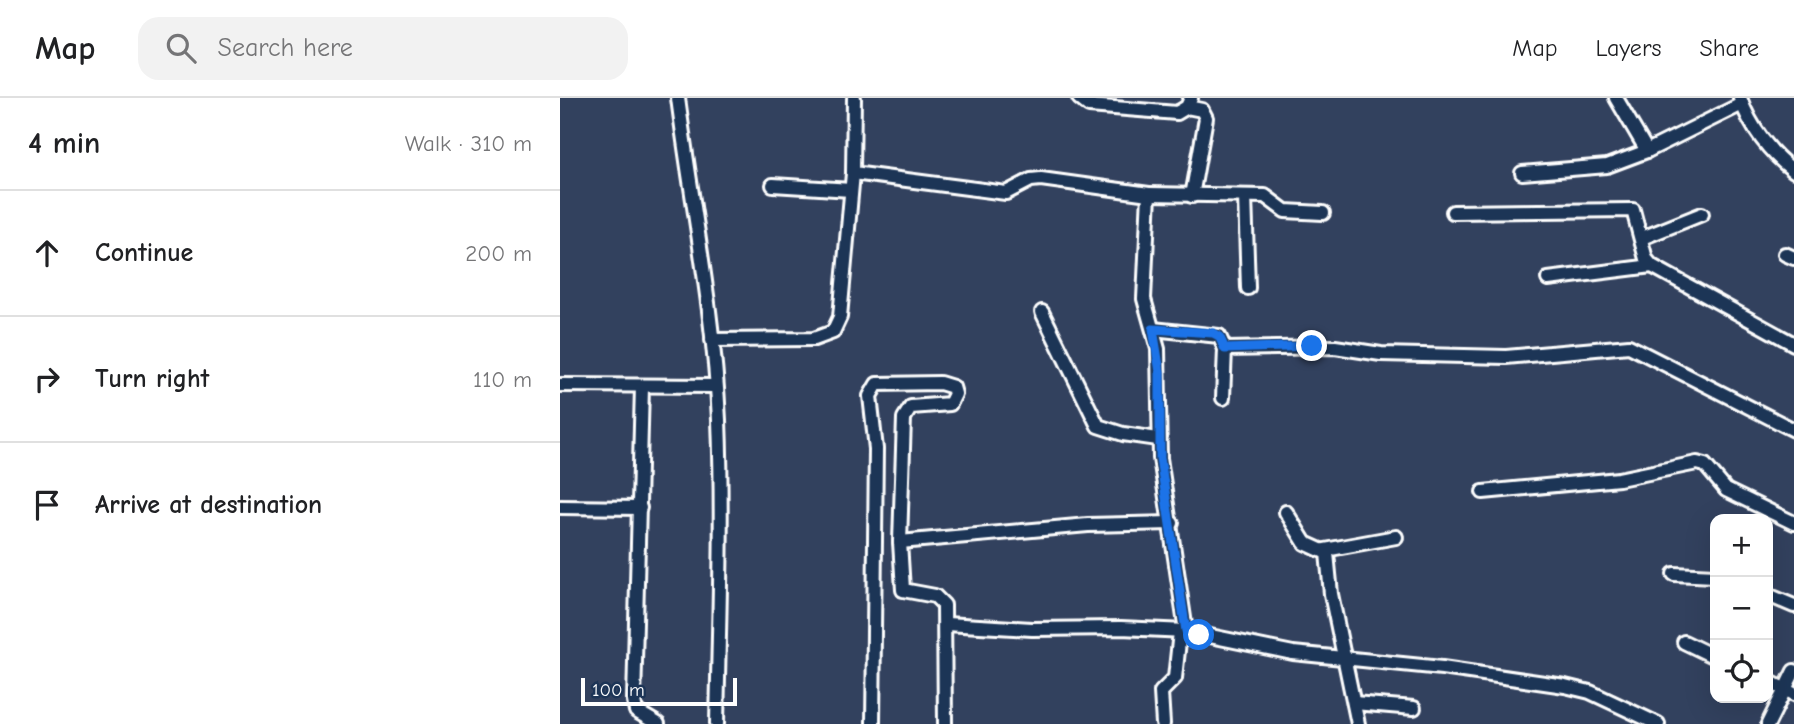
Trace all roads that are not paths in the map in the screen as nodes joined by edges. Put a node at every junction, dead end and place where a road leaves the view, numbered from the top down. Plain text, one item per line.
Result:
1 (678, 98) edge
2 (854, 98) edge
3 (1079, 98) edge
4 (1616, 98) edge
5 (1741, 101) edge
6 (1189, 102) edge
7 (1647, 151) junction
8 (1794, 171) edge
9 (853, 173) junction
10 (1522, 173) dead end
11 (773, 185) dead end
12 (851, 190) junction
13 (1149, 194) junction
14 (1192, 196) junction
15 (1245, 197) junction
16 (1453, 212) dead end
17 (1323, 213) dead end
18 (1702, 214) dead end
19 (1642, 238) junction
20 (1652, 267) junction
21 (1548, 279) dead end
22 (1248, 288) dead end
23 (1042, 312) dead end
24 (1153, 329) junction
25 (712, 340) junction
26 (1794, 344) edge
27 (1225, 349) junction
28 (560, 385) edge
29 (642, 386) junction
30 (716, 386) junction
31 (1223, 398) dead end
32 (1794, 430) edge
33 (1158, 439) junction
34 (1483, 492) dead end
35 (560, 507) edge
36 (639, 508) junction
37 (1286, 512) dead end
38 (1172, 523) junction
39 (1794, 523) edge
40 (1396, 537) dead end
41 (900, 542) junction
42 (1325, 550) junction
43 (1674, 574) dead end
44 (1710, 576) edge
45 (1773, 596) edge
46 (1794, 606) edge
47 (946, 624) junction
48 (1183, 631) junction
49 (1684, 642) dead end
50 (1710, 655) edge
51 (1346, 656) junction
52 (1794, 671) edge
53 (1773, 684) edge
54 (1790, 692) edge
55 (1354, 703) junction
56 (1413, 708) dead end
57 (658, 724) edge
58 (717, 724) edge
59 (873, 724) edge
60 (945, 724) edge
61 (1163, 724) edge
62 (1358, 724) edge
63 (1658, 724) edge
64 (1768, 724) edge

1 - 25 street
2 - 9 street
3 - 6 street
4 - 7 street
5 - 7 street
5 - 8 street
6 - 14 street
7 - 10 street
9 - 12 street
9 - 13 street
11 - 12 street
12 - 25 street
13 - 14 street
13 - 24 street
14 - 15 street
15 - 17 street
15 - 22 street
16 - 19 street
18 - 19 street
19 - 20 street
20 - 21 street
20 - 26 street
23 - 33 street
24 - 27 street
24 - 33 street
25 - 30 street
27 - 31 street
27 - 32 street
28 - 29 street
29 - 30 street
29 - 36 street
30 - 58 street
33 - 38 street
34 - 39 street
35 - 36 street
36 - 57 street
37 - 42 street
38 - 41 street
38 - 48 street
40 - 42 street
41 - 47 street
41 - 59 street
42 - 51 street
43 - 44 street
45 - 46 street
47 - 48 street
47 - 60 street
48 - 51 street
48 - 61 street
49 - 50 street
51 - 55 street
51 - 63 street
52 - 54 street
53 - 54 street
54 - 64 street
55 - 56 street
55 - 62 street

